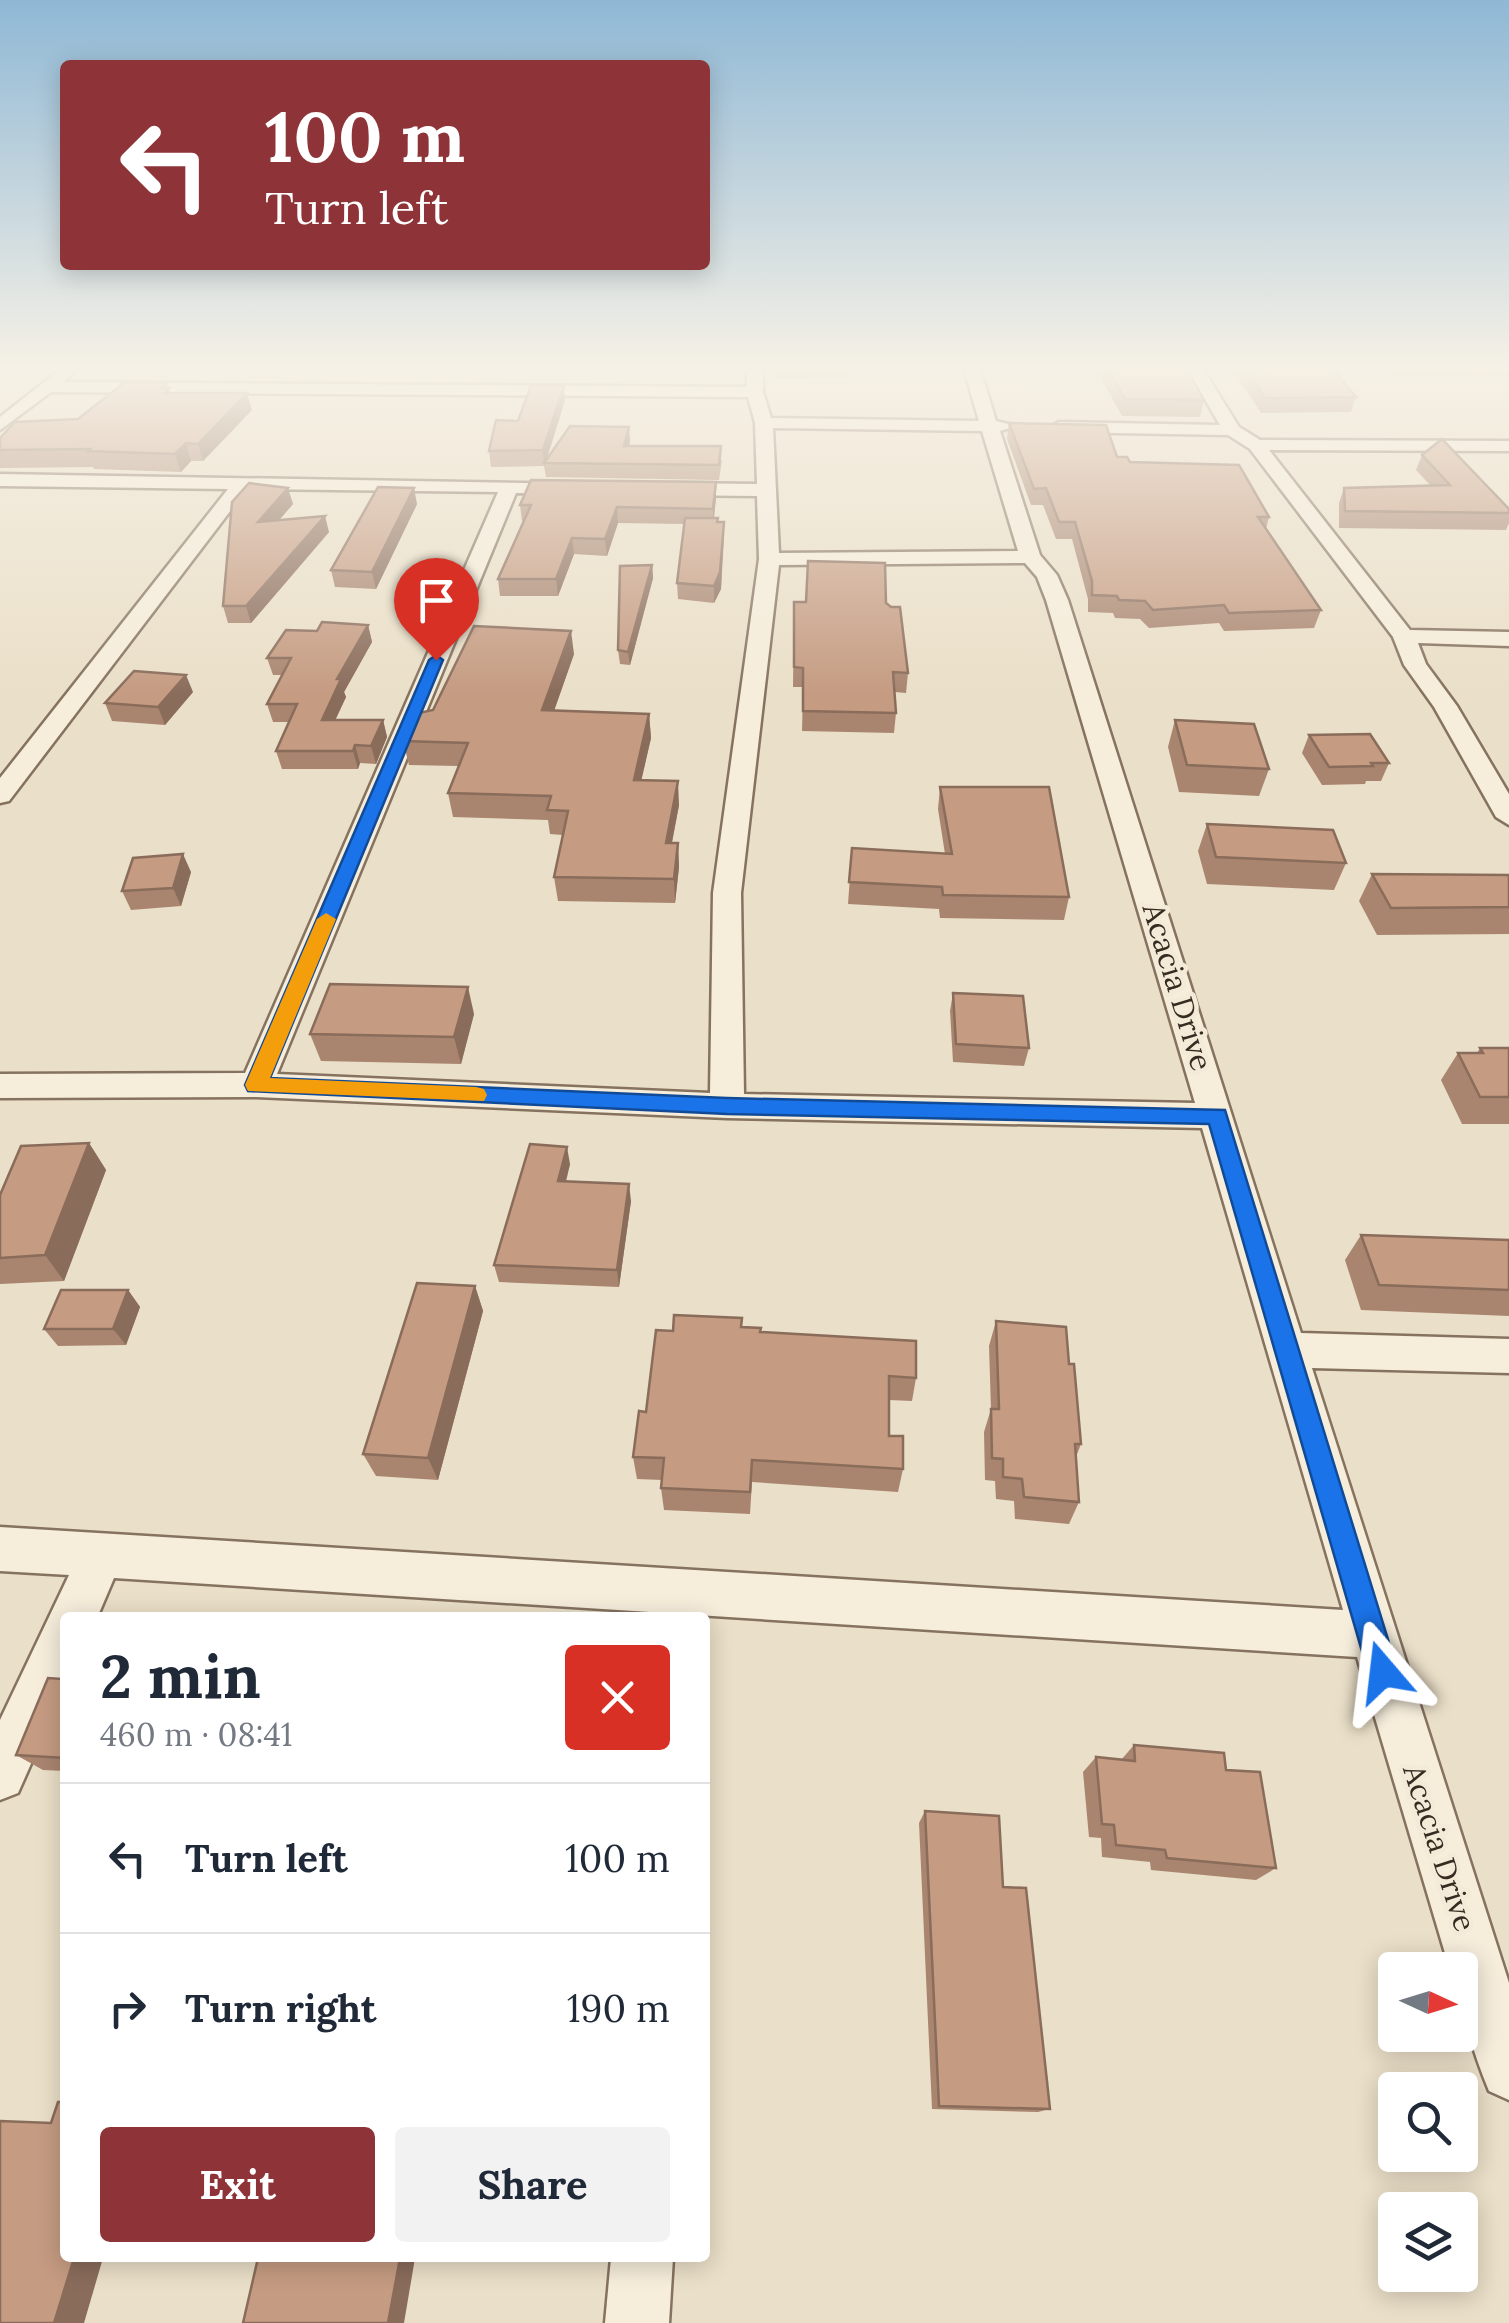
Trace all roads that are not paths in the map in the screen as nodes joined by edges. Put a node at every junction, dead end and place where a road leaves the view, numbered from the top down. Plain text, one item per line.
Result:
1 (767, 477) edge
2 (1004, 477) edge
3 (1281, 477) edge
4 (0, 480) edge
5 (241, 484) junction
6 (509, 488) junction
7 (588, 488) edge
8 (648, 489) edge
9 (768, 490) junction
10 (1030, 557) junction
11 (769, 559) junction
12 (1404, 636) junction
13 (1509, 639) edge
14 (0, 796) edge
15 (1509, 818) edge
16 (256, 1085) junction
17 (0, 1086) edge
18 (727, 1106) junction
19 (1218, 1116) junction
20 (1287, 1350) junction
21 (1509, 1356) edge
22 (0, 1549) edge
23 (102, 1553) junction
24 (697, 1606) edge
25 (75, 1612) edge
26 (1372, 1636) junction
27 (60, 1645) edge
28 (0, 1775) edge
29 (1509, 2070) edge
30 (642, 2262) edge
31 (637, 2323) edge

1 - 9 street
2 - 10 street, Acacia Drive
3 - 12 street
4 - 5 street
5 - 6 street
5 - 14 street
6 - 7 street
6 - 16 street
8 - 9 street
9 - 11 street
10 - 11 street
10 - 19 street, Acacia Drive
11 - 18 street
12 - 13 street
12 - 15 street
16 - 17 street
16 - 18 street
18 - 19 street
19 - 20 street, Acacia Drive
20 - 21 street
20 - 26 street, Acacia Drive
22 - 23 street
23 - 24 street
23 - 25 street
24 - 26 street
26 - 29 street, Acacia Drive
27 - 28 street
30 - 31 street

